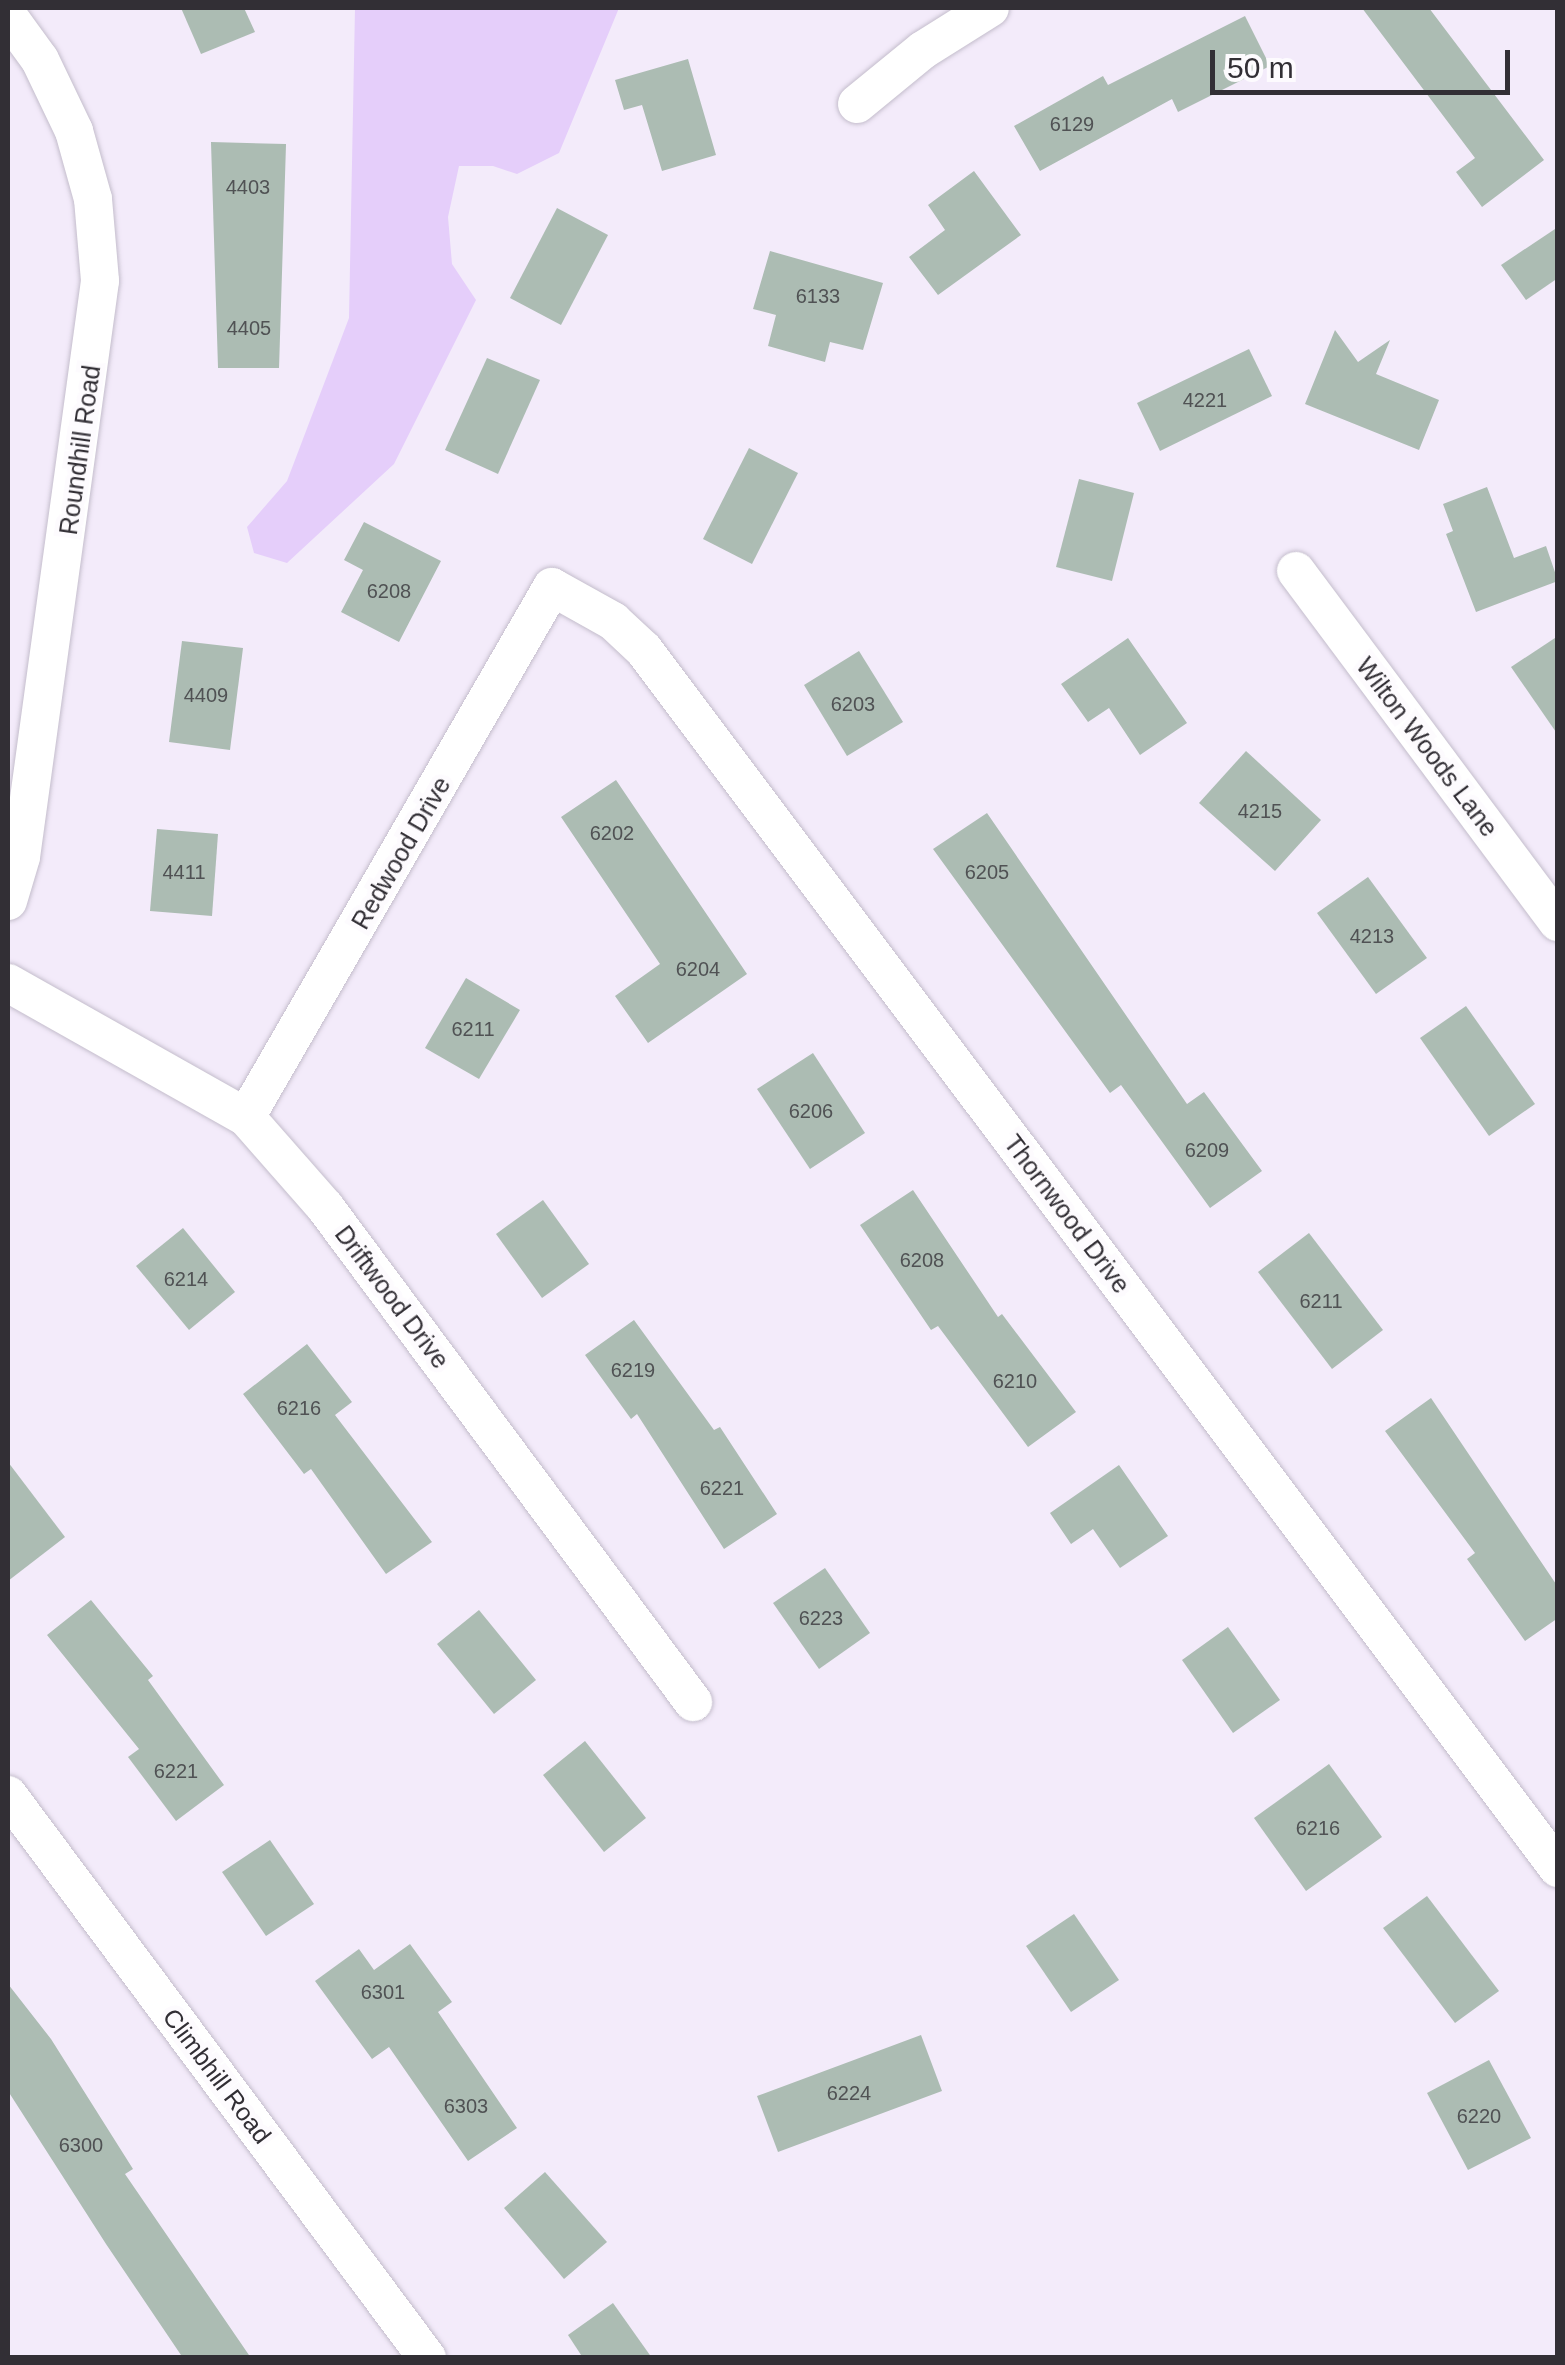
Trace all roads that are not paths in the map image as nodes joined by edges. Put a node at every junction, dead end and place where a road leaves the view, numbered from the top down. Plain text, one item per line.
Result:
1 (990, 8) edge
2 (8, 16) edge
3 (857, 104) dead end
4 (1296, 572) dead end
5 (552, 588) joint
6 (8, 901) edge
7 (1558, 922) edge
8 (8, 982) edge
9 (246, 1117) junction
10 (693, 1702) dead end
11 (8, 1796) edge
12 (1558, 1868) edge
13 (427, 2358) edge

1 - 3 street
2 - 6 street, Roundhill Road
4 - 7 street, Wilton Woods Lane
5 - 9 street, Redwood Drive
5 - 12 street, Thornwood Drive
8 - 9 street, Driftwood Drive
9 - 10 street, Driftwood Drive
11 - 13 street, Climbhill Road

